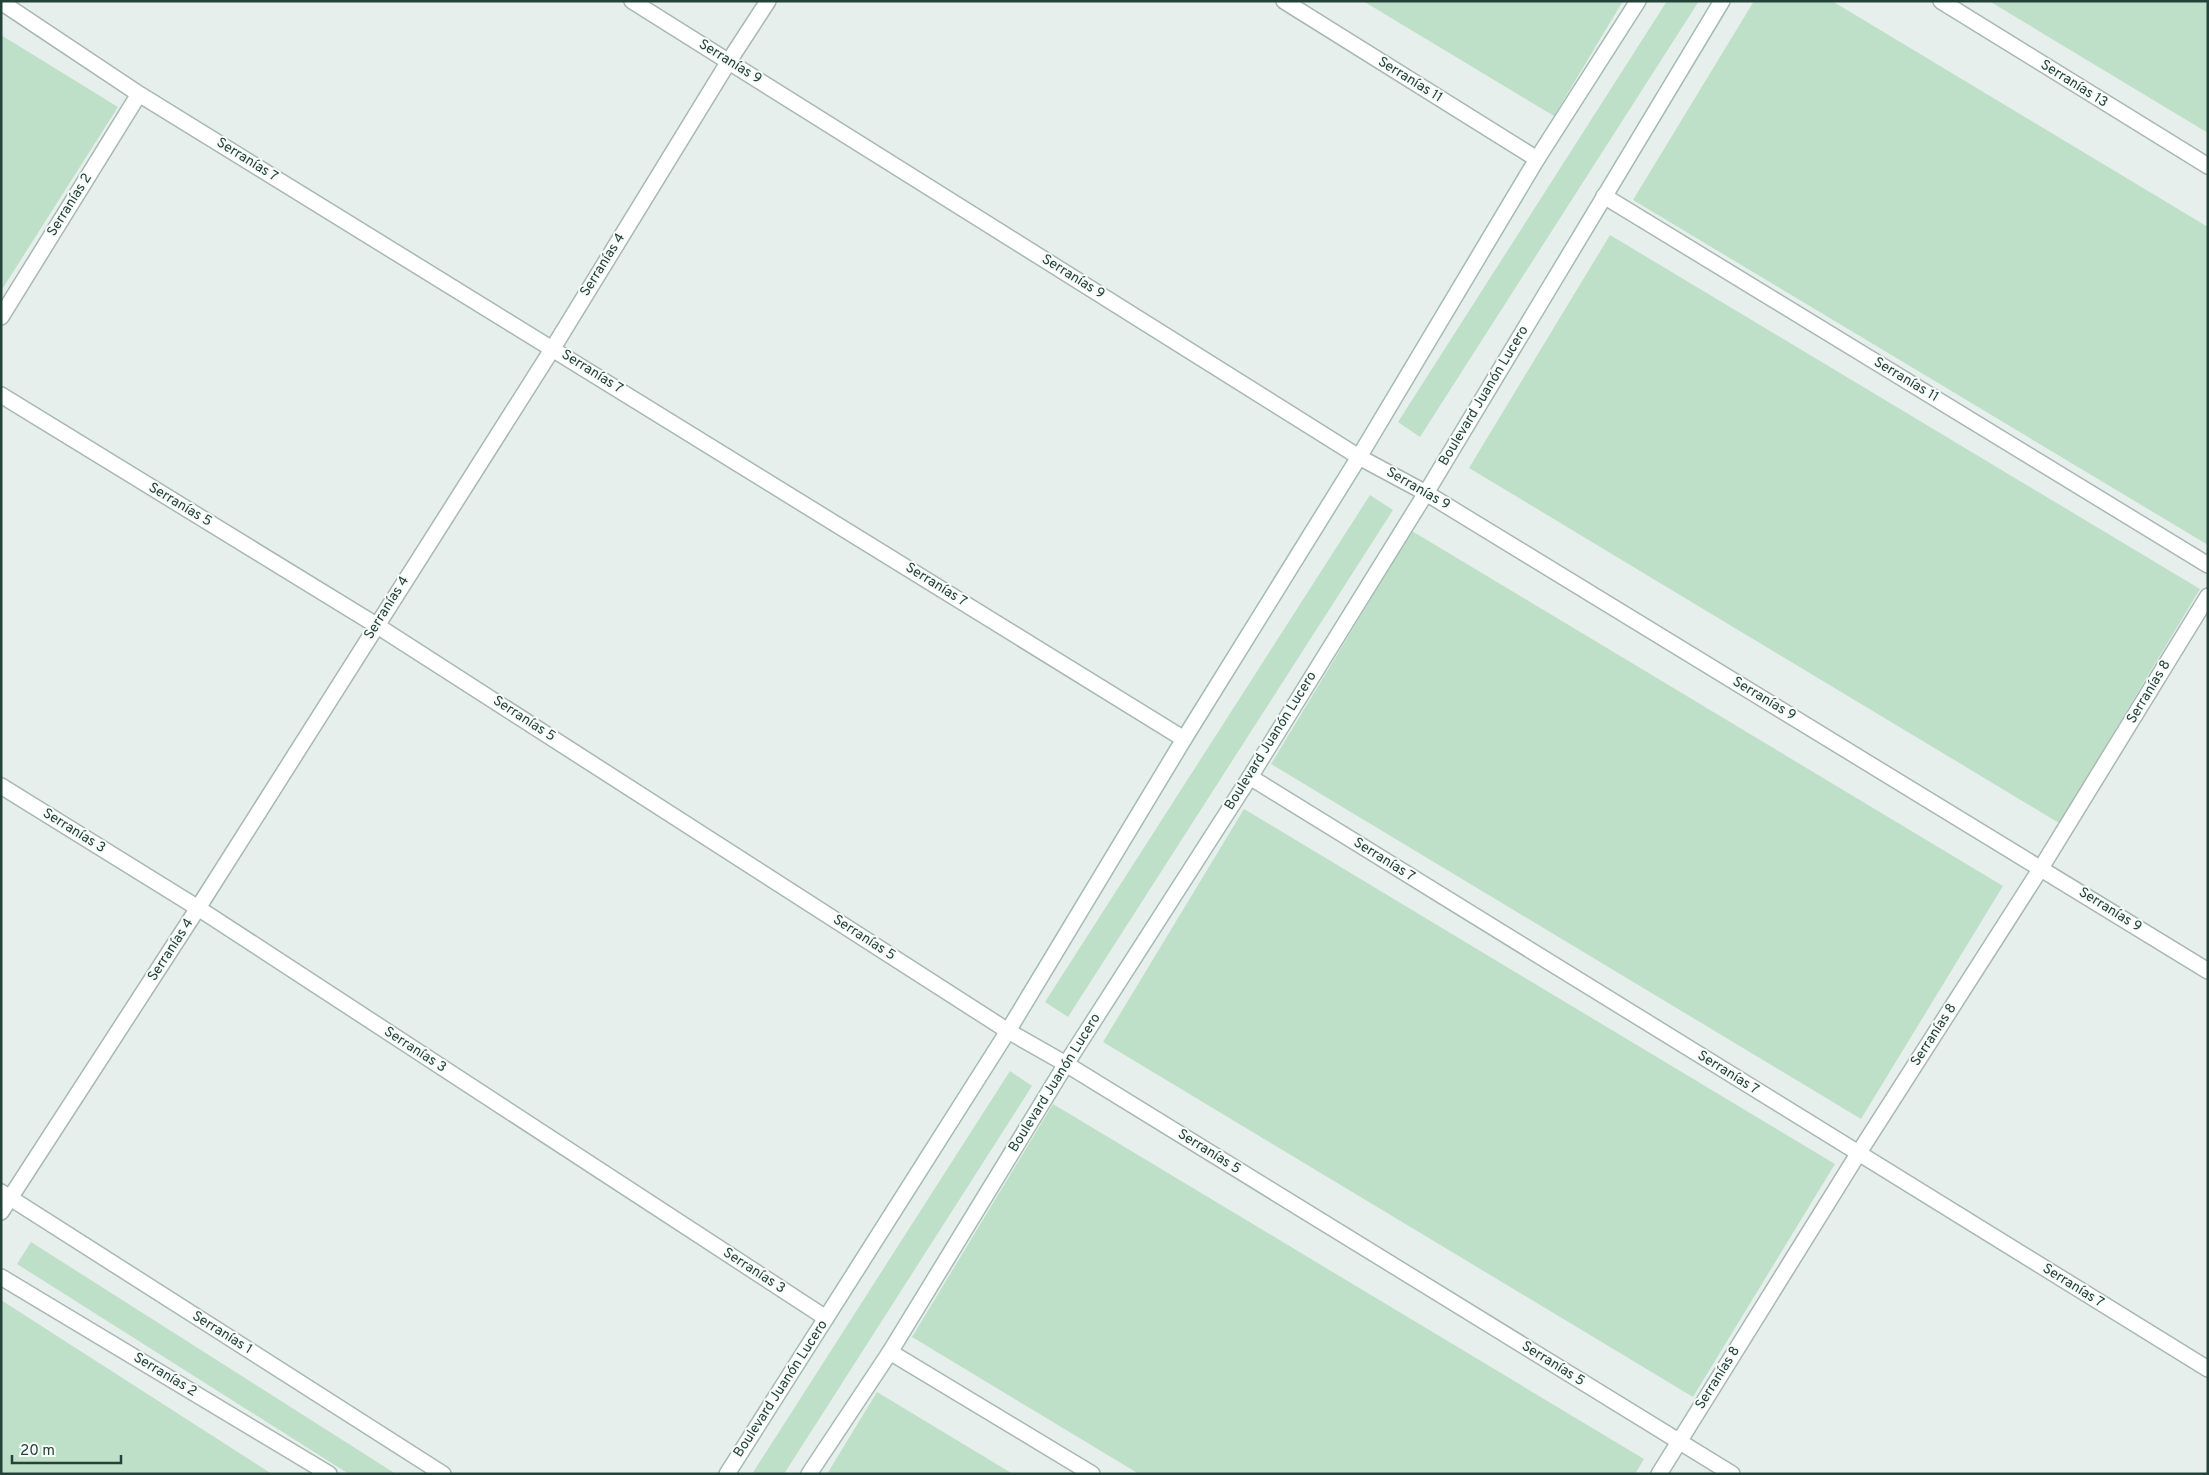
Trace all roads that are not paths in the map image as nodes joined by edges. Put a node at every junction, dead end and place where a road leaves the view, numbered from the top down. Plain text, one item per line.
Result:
1 (632, 1) edge
2 (768, 1) edge
3 (1284, 1) edge
4 (1638, 1) edge
5 (1722, 1) edge
6 (1941, 1) edge
7 (1, 2) edge
8 (729, 61) junction
9 (139, 94) junction
10 (1537, 159) junction
11 (2208, 166) edge
12 (1604, 196) junction
13 (1, 317) edge
14 (552, 348) junction
15 (1, 395) edge
16 (1359, 457) junction
17 (1426, 492) junction
18 (2208, 564) edge
19 (2208, 596) edge
20 (376, 625) junction
21 (1184, 738) junction
22 (1250, 777) junction
23 (1, 786) edge
24 (2042, 868) junction
25 (198, 908) junction
26 (2208, 971) edge
27 (1008, 1031) junction
28 (1066, 1064) junction
29 (1858, 1154) junction
30 (6, 1195) edge
31 (1, 1212) edge
32 (1, 1277) edge
33 (826, 1318) junction
34 (890, 1352) junction
35 (2208, 1369) edge
36 (1679, 1441) junction
37 (329, 1474) edge
38 (443, 1474) edge
39 (727, 1474) edge
40 (809, 1474) edge
41 (1092, 1474) edge
42 (1659, 1474) edge
43 (1732, 1474) edge

1 - 8 street, Serranías 9
2 - 8 street, Serranías 4
3 - 10 street, Serranías 11
4 - 10 street, Boulevard Juanón Lucero
5 - 12 street, Boulevard Juanón Lucero
6 - 11 street, Serranías 13
7 - 9 street, Serranías 7
8 - 14 street, Serranías 4
8 - 16 street, Serranías 9
9 - 13 street, Serranías 2
9 - 14 street, Serranías 7
10 - 16 street, Boulevard Juanón Lucero
12 - 17 street, Boulevard Juanón Lucero
12 - 18 street, Serranías 11
14 - 20 street, Serranías 4
14 - 21 street, Serranías 7
15 - 20 street, Serranías 5
16 - 17 street, Serranías 9
16 - 21 street, Boulevard Juanón Lucero
17 - 22 street, Boulevard Juanón Lucero
17 - 24 street, Serranías 9
19 - 24 street, Serranías 8
20 - 25 street, Serranías 4
20 - 27 street, Serranías 5
21 - 27 street, Boulevard Juanón Lucero
22 - 28 street, Boulevard Juanón Lucero
22 - 29 street, Serranías 7
23 - 25 street, Serranías 3
24 - 26 street, Serranías 9
24 - 29 street, Serranías 8
25 - 30 street, Serranías 4
25 - 33 street, Serranías 3
27 - 28 street, Serranías 5
27 - 33 street, Boulevard Juanón Lucero
28 - 34 street, Boulevard Juanón Lucero
28 - 36 street, Serranías 5
29 - 35 street, Serranías 7
29 - 36 street, Serranías 8
30 - 31 street, Serranías 4
30 - 38 street, Serranías 1
32 - 37 street, Serranías 2
33 - 39 street, Boulevard Juanón Lucero
34 - 40 street, Boulevard Juanón Lucero
34 - 41 street
36 - 42 street, Serranías 8
36 - 43 street, Serranías 5

